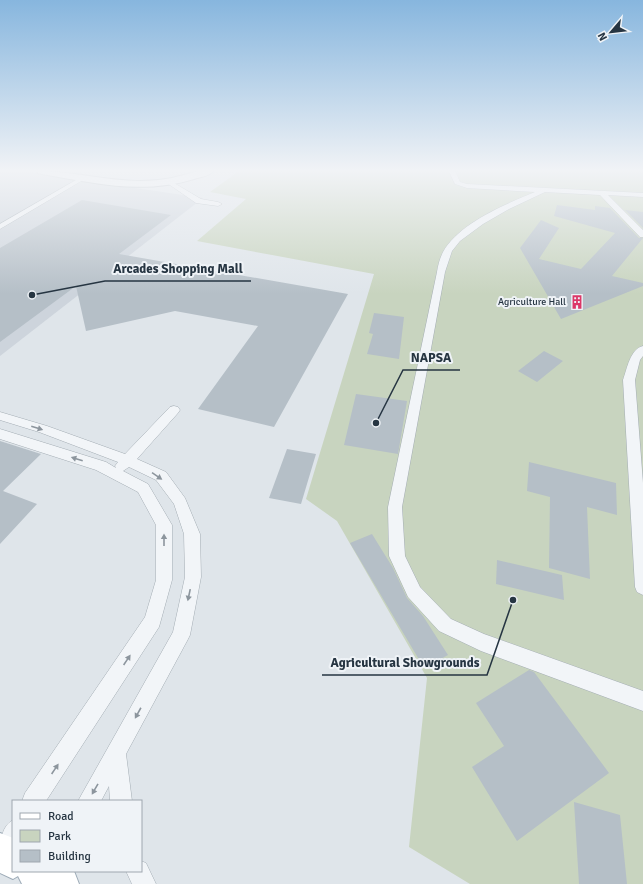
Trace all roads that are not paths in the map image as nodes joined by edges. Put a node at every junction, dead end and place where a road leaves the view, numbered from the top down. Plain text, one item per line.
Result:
1 (21, 212) edge
2 (497, 212) edge
3 (621, 212) edge
4 (0, 226) edge
5 (643, 235) edge
6 (643, 349) edge
7 (174, 410) dead end
8 (0, 416) edge
9 (0, 434) edge
10 (127, 460) junction
11 (115, 474) junction
12 (643, 586) edge
13 (643, 701) edge
14 (116, 754) junction
15 (34, 800) edge
16 (90, 800) edge
17 (121, 800) edge
18 (12, 833) edge
19 (0, 852) edge
20 (12, 859) edge
21 (138, 872) edge
22 (144, 884) edge

1 - 4 lane
2 - 13 lane
3 - 5 lane
6 - 12 lane
7 - 10 lane
8 -> 10 lane
11 -> 9 lane
10 - 11 lane
10 -> 14 lane
15 -> 11 lane
14 -> 16 lane
14 - 17 lane
18 - 19 lane
19 - 20 main road
21 - 22 lane

